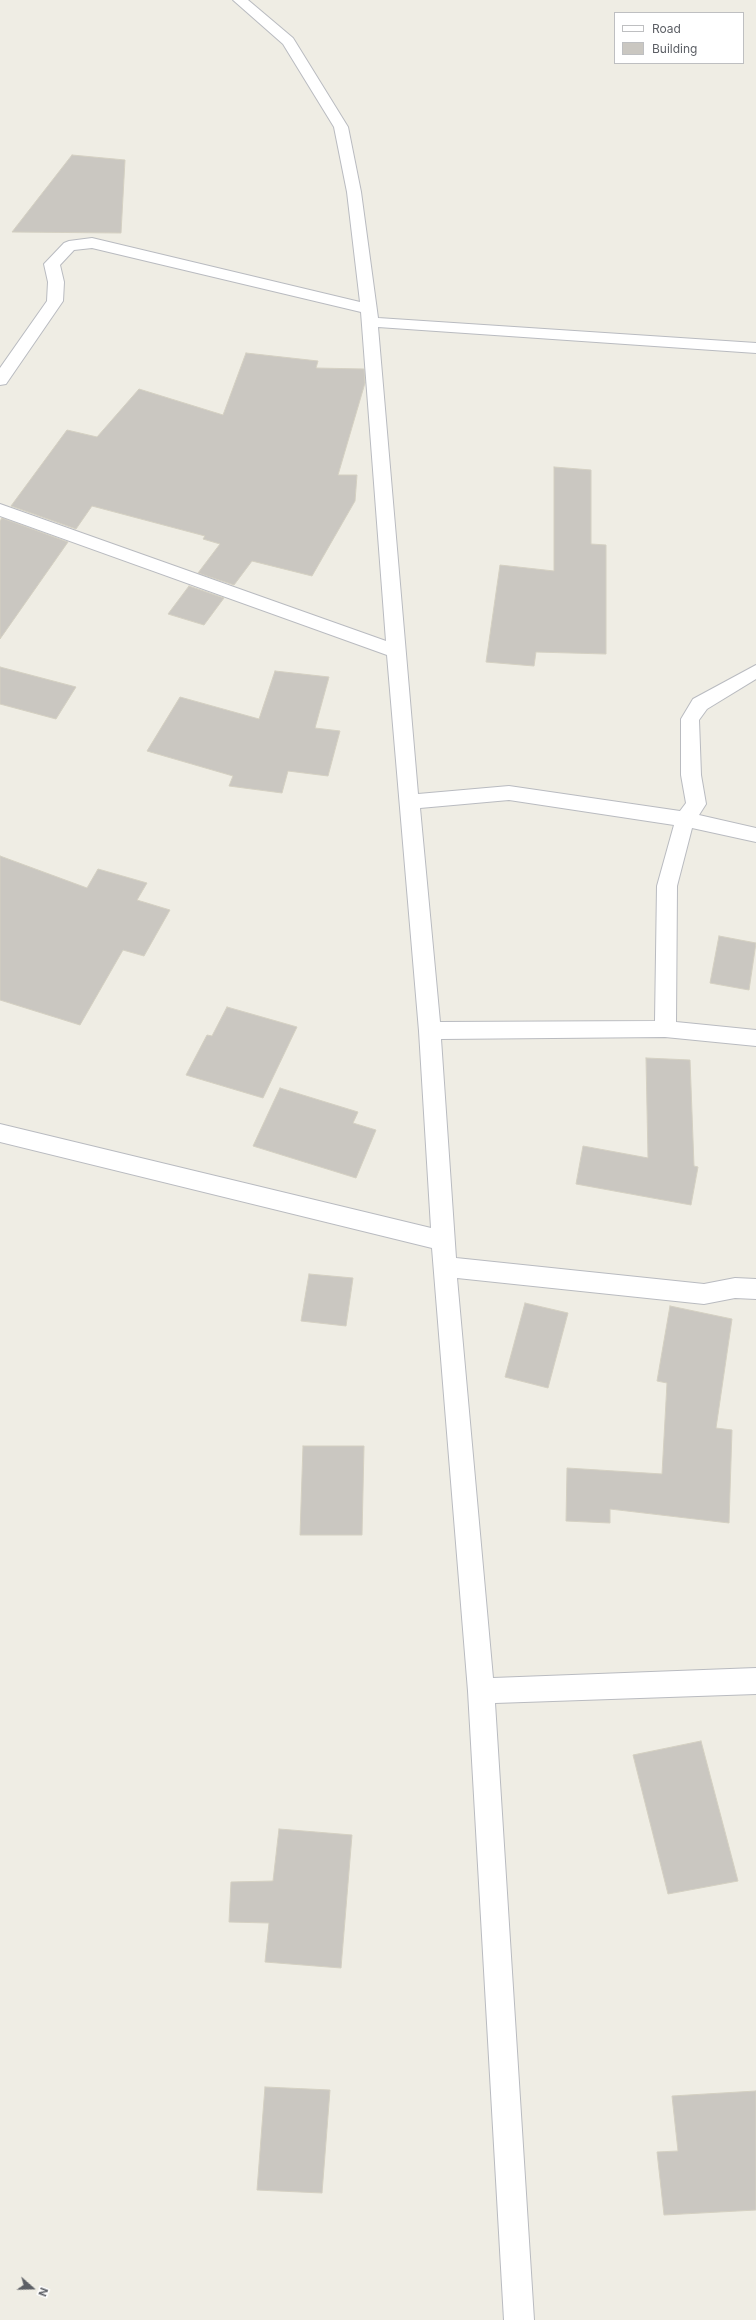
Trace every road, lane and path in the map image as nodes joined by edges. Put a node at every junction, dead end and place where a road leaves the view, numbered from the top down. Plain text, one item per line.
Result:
1 (240, 0) edge
2 (369, 316) junction
3 (756, 348) edge
4 (0, 380) edge
5 (0, 510) edge
6 (396, 651) junction
7 (756, 671) edge
8 (411, 802) junction
9 (685, 819) junction
10 (756, 836) edge
11 (665, 1029) junction
12 (430, 1031) junction
13 (756, 1038) edge
14 (0, 1133) edge
15 (443, 1241) junction
16 (445, 1267) junction
17 (756, 1289) edge
18 (756, 1681) edge
19 (481, 1691) junction
20 (519, 2320) edge

1 - 2 street
2 - 3 street
2 - 4 street
2 - 6 street
5 - 6 street
6 - 8 street
7 - 9 street
8 - 9 street
8 - 12 street
9 - 10 street
9 - 11 street
11 - 12 street
11 - 13 street
12 - 15 street
14 - 15 street
15 - 16 street
16 - 17 street
16 - 19 street
18 - 19 street
19 - 20 street

